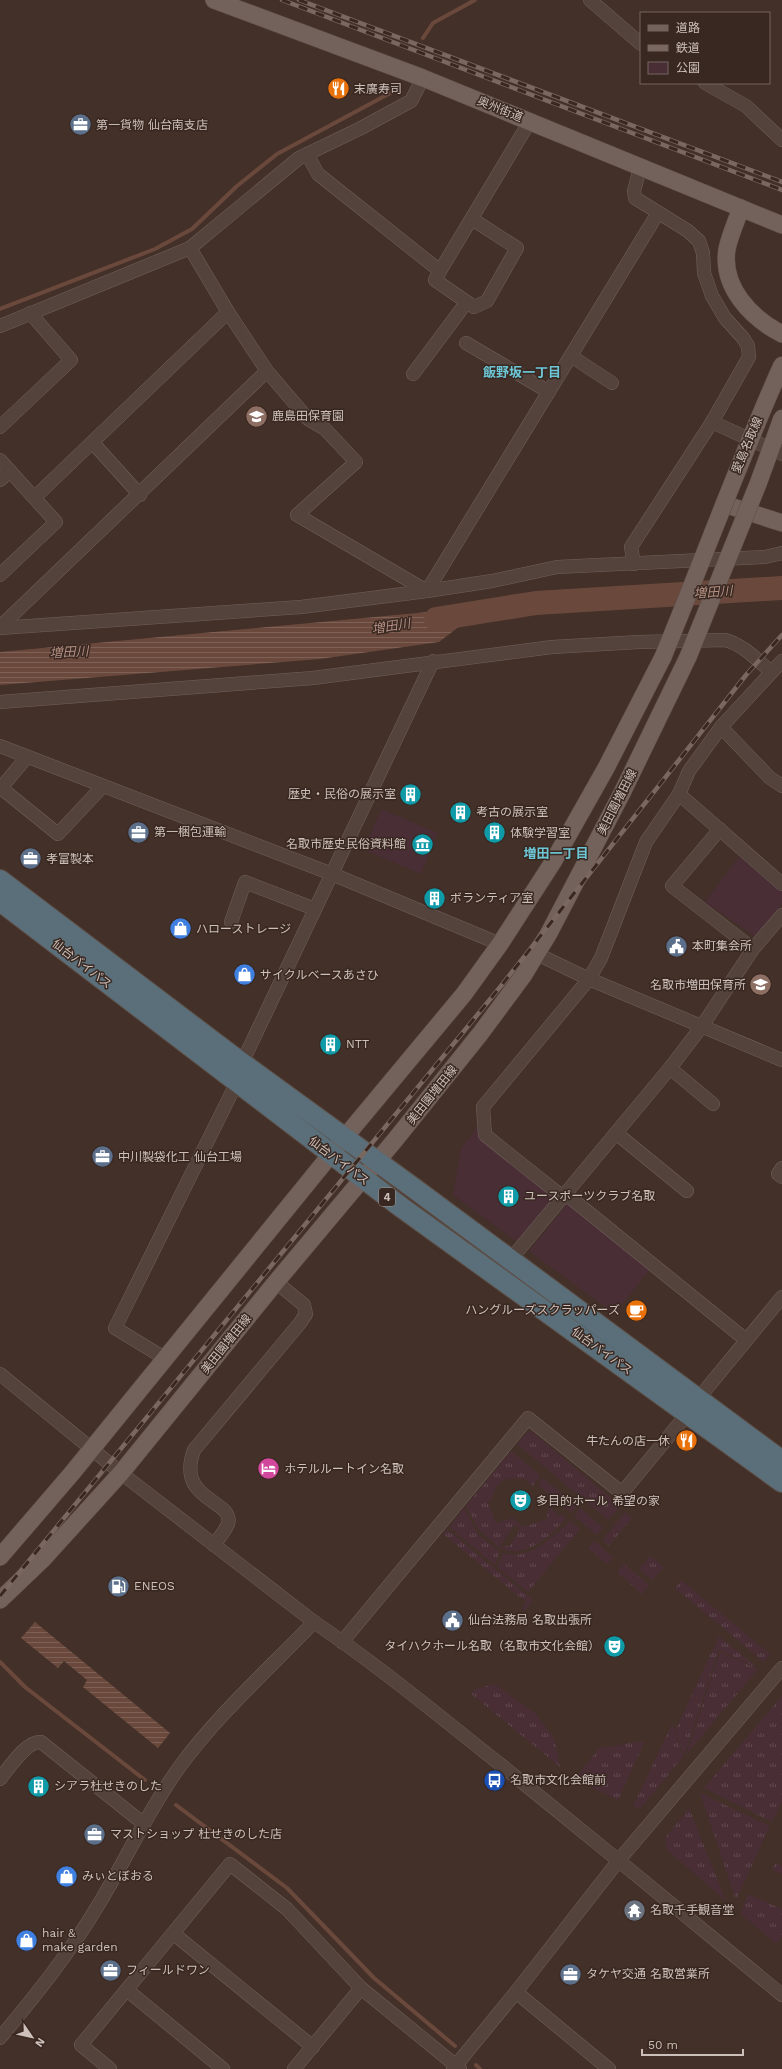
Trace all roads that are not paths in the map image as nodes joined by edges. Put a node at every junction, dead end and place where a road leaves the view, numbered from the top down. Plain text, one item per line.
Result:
1 (214, 0) edge
2 (590, 0) edge
3 (640, 43) edge
4 (423, 78) junction
5 (707, 84) edge
6 (530, 121) junction
7 (782, 140) edge
8 (308, 154) junction
9 (640, 168) junction
10 (742, 208) junction
11 (658, 213) junction
12 (472, 219) junction
13 (782, 225) edge
14 (190, 248) junction
15 (440, 271) junction
16 (466, 302) junction
17 (228, 312) junction
18 (30, 313) junction
19 (0, 326) edge
20 (782, 334) edge
21 (466, 343) dead end
22 (571, 356) junction
23 (782, 365) edge
24 (267, 371) junction
25 (413, 374) dead end
26 (612, 383) dead end
27 (549, 392) junction
28 (782, 418) edge
29 (712, 422) junction
30 (0, 427) edge
31 (93, 443) junction
32 (782, 454) edge
33 (0, 460) edge
34 (10, 470) junction
35 (0, 480) edge
36 (140, 495) junction
37 (35, 497) junction
38 (724, 504) junction
39 (746, 512) junction
40 (782, 523) edge
41 (782, 553) edge
42 (634, 564) junction
43 (0, 575) edge
44 (427, 591) junction
45 (0, 627) edge
46 (433, 661) junction
47 (782, 661) edge
48 (770, 672) junction
49 (0, 702) edge
50 (721, 727) junction
51 (0, 746) edge
52 (27, 757) junction
53 (103, 786) junction
54 (782, 786) edge
55 (0, 789) edge
56 (679, 794) junction
57 (720, 829) junction
58 (332, 874) junction
59 (0, 880) edge
60 (782, 884) edge
61 (0, 901) edge
62 (315, 909) junction
63 (782, 915) edge
64 (231, 922) dead end
65 (500, 944) junction
66 (754, 949) junction
67 (537, 954) junction
68 (589, 979) junction
69 (702, 1026) junction
70 (782, 1060) edge
71 (242, 1063) junction
72 (670, 1068) junction
73 (236, 1082) junction
74 (713, 1104) dead end
75 (616, 1133) junction
76 (345, 1137) junction
77 (331, 1154) junction
78 (378, 1161) junction
79 (782, 1168) edge
80 (782, 1177) edge
81 (363, 1178) junction
82 (687, 1191) dead end
83 (565, 1197) junction
84 (512, 1260) junction
85 (276, 1282) junction
86 (782, 1296) edge
87 (746, 1340) junction
88 (166, 1359) junction
89 (0, 1374) edge
90 (693, 1406) junction
91 (92, 1449) junction
92 (782, 1461) edge
93 (121, 1473) junction
94 (782, 1482) edge
95 (214, 1545) junction
96 (0, 1557) edge
97 (0, 1600) edge
98 (314, 1622) junction
99 (342, 1642) junction
100 (782, 1668) edge
101 (0, 1779) edge
102 (144, 1824) junction
103 (619, 1860) junction
104 (174, 1934) junction
105 (361, 1988) junction
106 (127, 1990) junction
107 (516, 1992) junction
108 (782, 1995) edge
109 (0, 2038) edge
110 (313, 2047) junction
111 (456, 2068) edge
112 (110, 2069) edge
113 (223, 2069) edge
114 (294, 2069) edge
115 (609, 2069) edge

1 - 4 main road, 奥州街道
2 - 3 street
4 - 6 main road, 奥州街道
4 - 8 street
5 - 7 street
6 - 9 main road, 奥州街道
6 - 12 street
8 - 14 street
8 - 15 street
9 - 10 main road, 奥州街道
9 - 11 street
10 - 13 main road, 奥州街道
10 - 20 main road
11 - 22 street
11 - 29 street
12 - 15 street
12 - 16 street
14 - 17 street
14 - 18 street
15 - 16 street
16 - 25 street
17 - 24 street
17 - 31 street
18 - 19 street
18 - 30 street
21 - 27 street
22 - 26 street
22 - 27 street
23 - 38 main road, 愛島名取線, bridge
24 - 36 street
24 - 44 street
27 - 44 street
28 - 39 main road, 愛島名取線, bridge
29 - 32 street
29 - 42 street
31 - 36 street
31 - 37 street
33 - 34 street
34 - 35 street
34 - 37 street
36 - 45 street
37 - 43 street
38 - 39 main road
38 - 65 main road, bridge
39 - 40 main road
39 - 67 main road, 美田園増田線, bridge
41 - 42 street
42 - 44 street
44 - 45 street
46 - 48 street
46 - 49 street
46 - 58 street
47 - 48 street
48 - 50 street
50 - 54 street
50 - 56 street
51 - 52 street
52 - 53 street
52 - 55 street
53 - 55 street
53 - 58 street
56 - 57 street
56 - 68 street
57 - 60 street
57 - 66 street
58 - 62 street
58 - 65 street
59 - 71 highway, 仙台バイパス / 4
61 - 73 highway, 仙台バイパス / 4
62 - 64 street
62 - 71 street
63 - 66 street
65 - 76 main road
66 - 69 street
67 - 68 street
67 - 78 main road, 美田園増田線
68 - 69 street
68 - 83 street
69 - 70 street
69 - 72 street
71 - 76 highway, 仙台バイパス / 4
72 - 74 street
72 - 75 street
73 - 77 highway, 仙台バイパス / 4
73 - 88 street
75 - 82 street
75 - 83 street
76 - 77 main road
76 - 78 highway, 仙台バイパス / 4
77 - 81 highway, 仙台バイパス / 4
77 - 88 main road
78 - 81 main road, 美田園増田線
78 - 84 highway, 仙台バイパス / 4
79 - 80 street
81 - 85 main road, 美田園増田線
81 - 90 highway, 仙台バイパス / 4
83 - 84 street
83 - 87 street
84 - 90 highway, 仙台バイパス / 4
85 - 93 main road, 美田園増田線
85 - 95 street
86 - 87 street
87 - 90 street
88 - 91 main road
89 - 91 street
90 - 92 highway, 仙台バイパス / 4
90 - 94 highway, 仙台バイパス / 4
90 - 99 street
91 - 93 street
91 - 96 main road
93 - 95 street
93 - 97 main road, 美田園増田線
95 - 98 street
98 - 99 street
98 - 102 street
99 - 103 street
100 - 103 street
101 - 102 street
102 - 109 street
103 - 107 street
103 - 108 street
104 - 105 street
104 - 106 street
104 - 110 street
105 - 110 street
105 - 111 street
106 - 112 street
106 - 113 street
107 - 111 street
107 - 115 street
110 - 114 street

